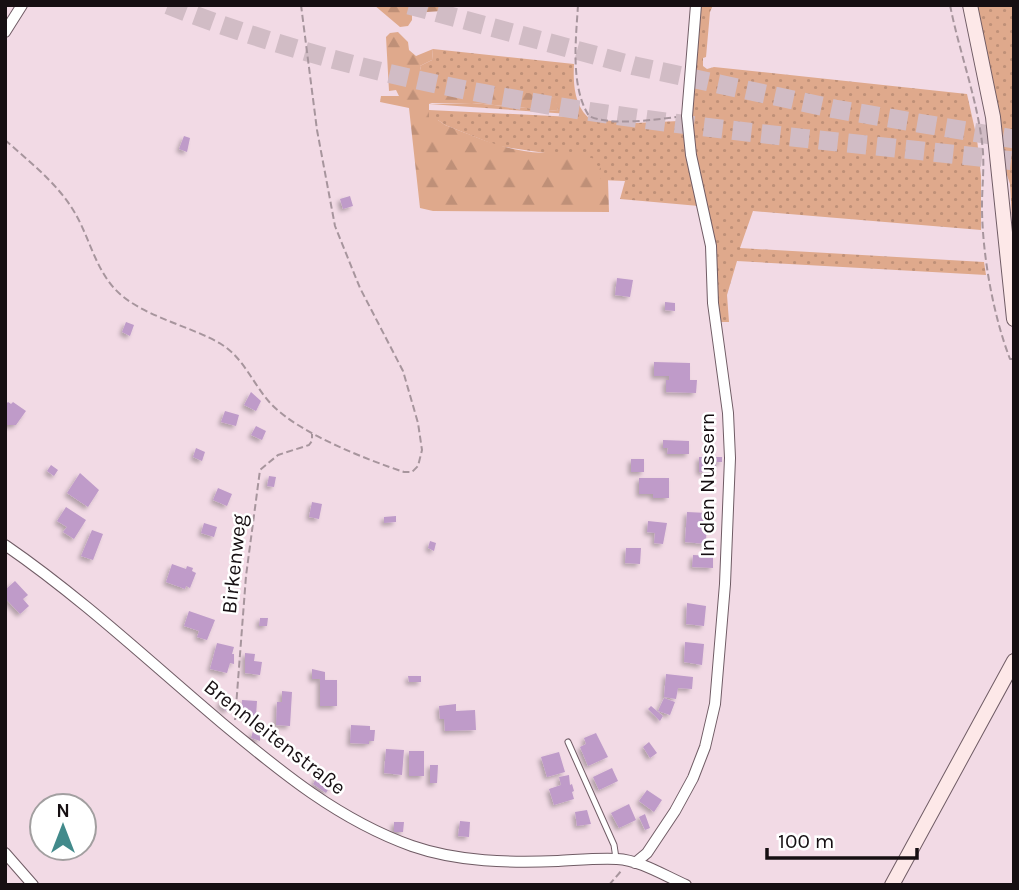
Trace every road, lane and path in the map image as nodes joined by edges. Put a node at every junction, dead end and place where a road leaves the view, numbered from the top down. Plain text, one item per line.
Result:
1 (22, 5) edge
2 (301, 5) edge
3 (578, 5) edge
4 (696, 5) edge
5 (950, 5) edge
6 (970, 5) edge
7 (5, 32) edge
8 (687, 116) junction
9 (5, 140) edge
10 (1014, 319) edge
11 (1014, 359) edge
12 (312, 432) junction
13 (5, 545) edge
14 (1014, 661) edge
15 (232, 731) junction
16 (568, 742) dead end
17 (5, 853) edge
18 (616, 859) junction
19 (635, 863) junction
20 (33, 885) edge
21 (609, 885) edge
22 (686, 885) edge
23 (892, 885) edge

1 - 7 street
2 - 12 path
3 - 8 path
4 - 8 street, In den Nussern
5 - 11 path
6 - 10 street
8 - 19 street, In den Nussern
9 - 12 path
12 - 15 path, Birkenweg
13 - 15 street, Brennleitenstraße
14 - 23 street
15 - 18 street, Brennleitenstraße
16 - 18 lane
17 - 20 street
18 - 19 street, Brennleitenstraße
19 - 21 path
19 - 22 street, Brennleitenstraße

